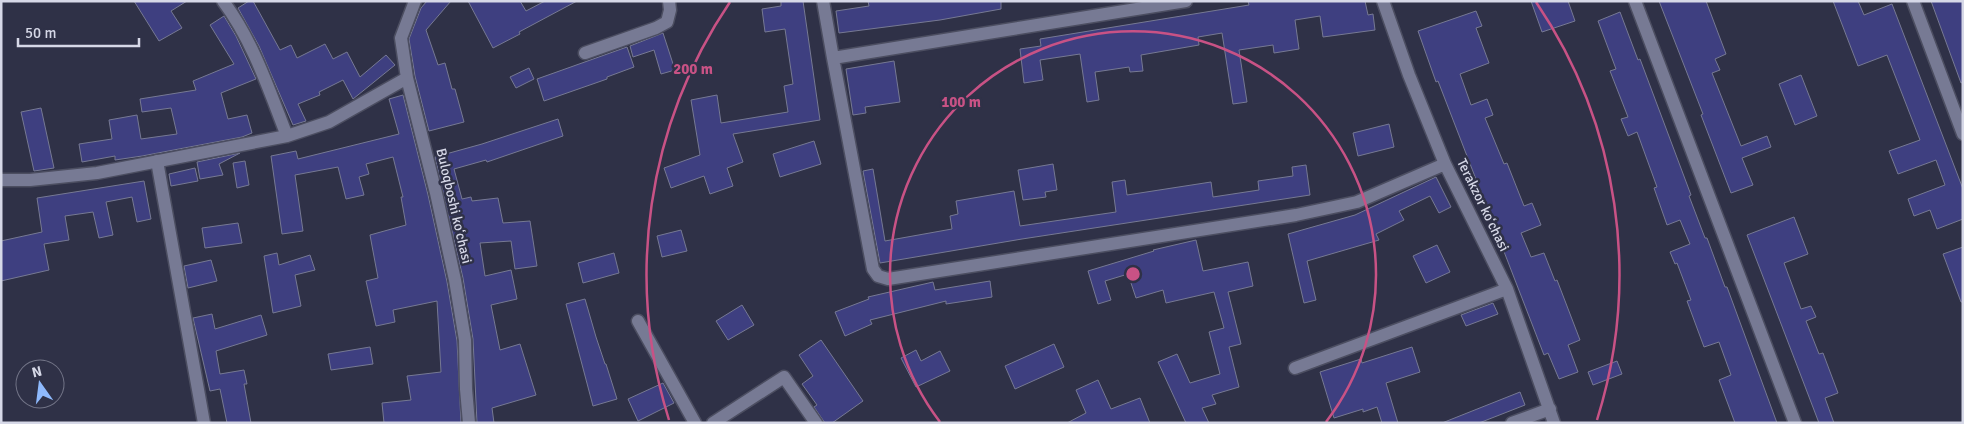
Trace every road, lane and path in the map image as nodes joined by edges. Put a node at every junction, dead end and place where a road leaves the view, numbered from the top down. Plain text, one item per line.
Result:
1 (223, 1) edge
2 (416, 1) edge
3 (668, 1) edge
4 (823, 1) edge
5 (1186, 1) edge
6 (1383, 1) edge
7 (1635, 1) edge
8 (1913, 1) edge
9 (585, 52) dead end
10 (832, 58) junction
11 (407, 78) junction
12 (1963, 134) edge
13 (287, 136) junction
14 (157, 162) junction
15 (1445, 164) junction
16 (1, 180) edge
17 (1507, 289) junction
18 (638, 321) dead end
19 (1295, 368) dead end
20 (1550, 409) junction
21 (204, 423) edge
22 (470, 423) edge
23 (695, 423) edge
24 (713, 423) edge
25 (816, 423) edge
26 (1512, 423) edge
27 (1554, 423) edge
28 (1795, 423) edge

1 - 13 street
2 - 11 street, Buloqboshi koʻchasi
3 - 9 street
4 - 10 street
5 - 10 street
6 - 15 street, Terakzor koʻchasi
7 - 28 street
8 - 12 street
10 - 15 street
11 - 13 street
11 - 22 street, Buloqboshi koʻchasi
13 - 14 street
14 - 16 street
14 - 21 street
15 - 17 street, Terakzor koʻchasi
17 - 19 street
17 - 20 street, Terakzor koʻchasi
18 - 23 street
20 - 26 street
20 - 27 street, Terakzor koʻchasi
24 - 25 street

